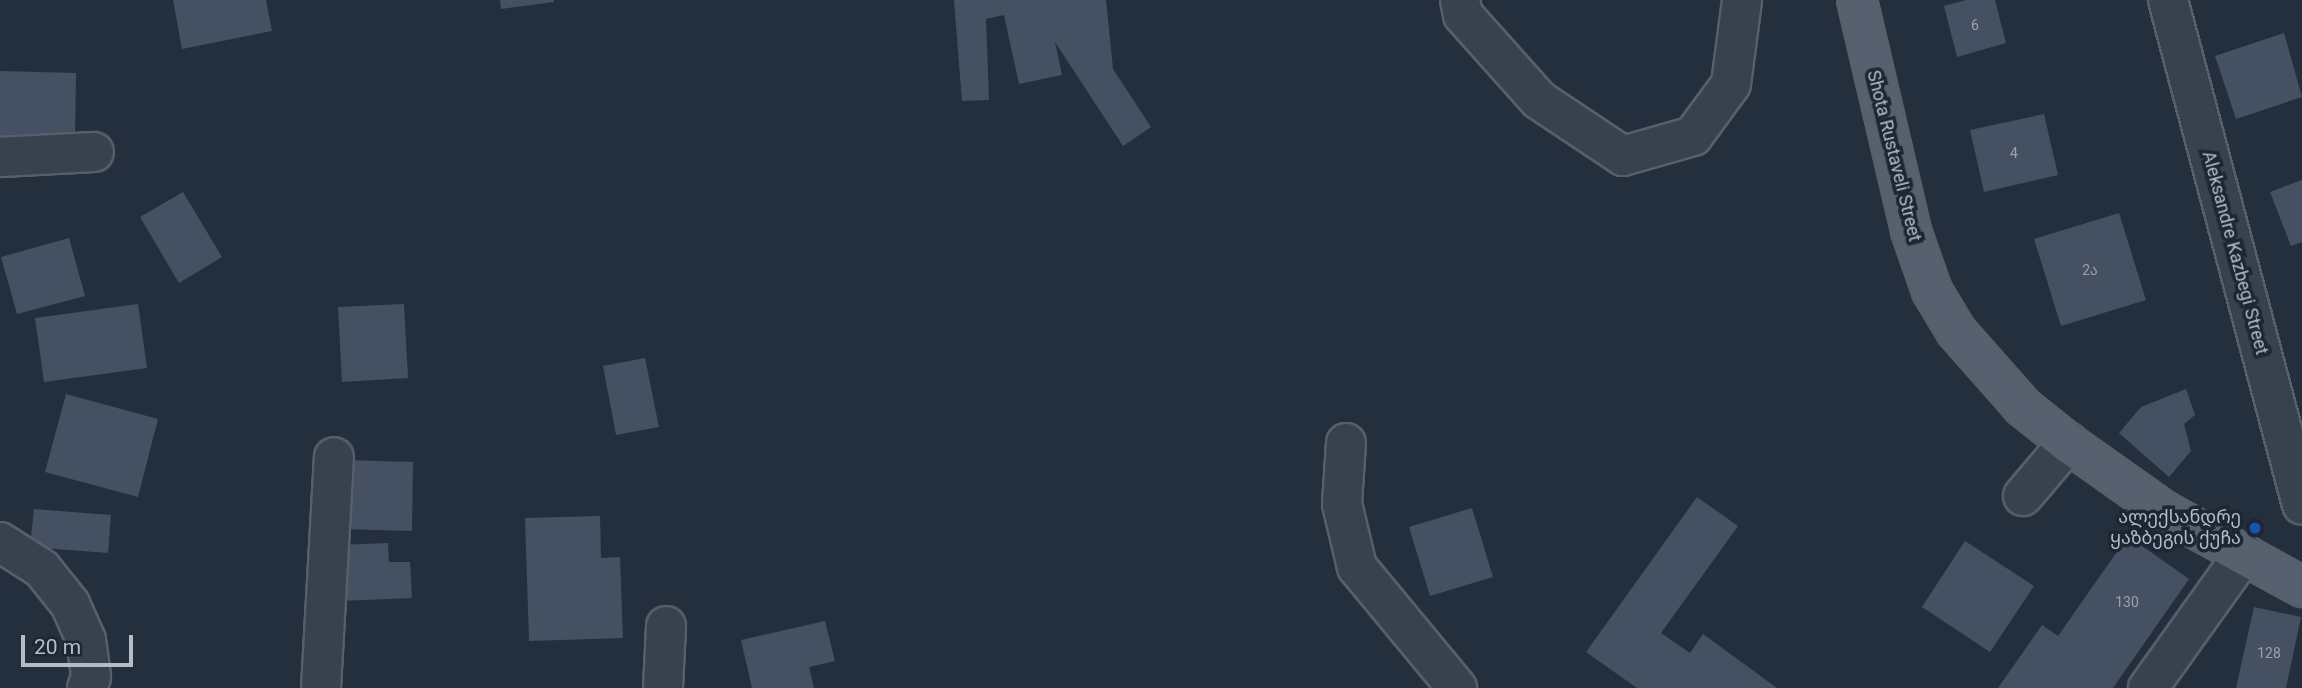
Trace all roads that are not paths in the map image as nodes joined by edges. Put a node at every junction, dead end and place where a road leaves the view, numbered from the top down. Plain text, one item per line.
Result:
1 (1461, 0) edge
2 (1742, 0) edge
3 (1857, 0) edge
4 (2168, 0) edge
5 (94, 152) dead end
6 (0, 157) edge
7 (1346, 443) dead end
8 (2068, 443) junction
9 (334, 457) dead end
10 (2023, 496) dead end
11 (2302, 505) edge
12 (0, 542) edge
13 (2244, 554) junction
14 (2302, 587) edge
15 (666, 626) dead end
16 (87, 688) edge
17 (321, 688) edge
18 (663, 688) edge
19 (1457, 688) edge
20 (2148, 688) edge

1 - 2 street
3 - 8 main road, Shota Rustaveli Street
4 - 11 street, Aleksandre Kazbegi Street
5 - 6 street
7 - 19 street
8 - 10 street
8 - 13 main road, Shota Rustaveli Street
9 - 17 street
12 - 16 street
13 - 14 main road, Shota Rustaveli Street
13 - 20 street
15 - 18 street

